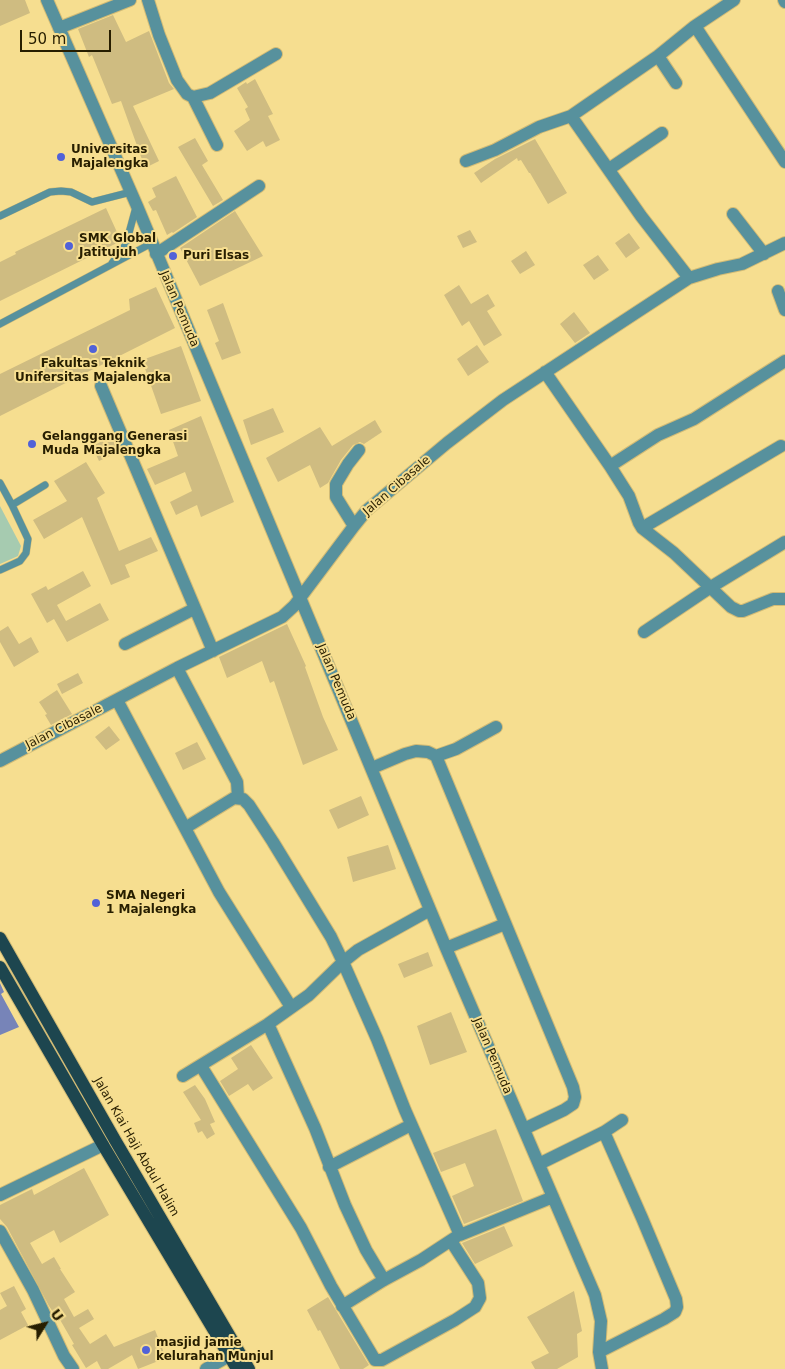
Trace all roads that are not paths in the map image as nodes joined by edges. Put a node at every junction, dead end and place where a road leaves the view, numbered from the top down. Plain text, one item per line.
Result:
1 (47, 0) edge
2 (130, 0) edge
3 (148, 0) edge
4 (733, 0) edge
5 (695, 26) junction
6 (58, 28) junction
7 (276, 54) dead end
8 (658, 56) junction
9 (676, 82) dead end
10 (192, 98) junction
11 (571, 116) junction
12 (662, 133) dead end
13 (217, 145) dead end
14 (466, 161) dead end
15 (785, 162) edge
16 (609, 169) junction
17 (259, 186) dead end
18 (131, 192) junction
19 (137, 206) junction
20 (733, 214) dead end
21 (0, 216) edge
22 (785, 243) edge
23 (154, 248) junction
24 (764, 254) junction
25 (112, 264) junction
26 (689, 278) junction
27 (778, 291) dead end
28 (785, 310) edge
29 (0, 324) edge
30 (785, 361) edge
31 (545, 372) junction
32 (101, 386) dead end
33 (781, 446) dead end
34 (359, 450) dead end
35 (610, 466) junction
36 (0, 484) edge
37 (44, 485) dead end
38 (12, 505) junction
39 (354, 526) junction
40 (642, 528) junction
41 (785, 542) edge
42 (0, 570) edge
43 (711, 587) junction
44 (300, 597) junction
45 (785, 599) edge
46 (194, 608) junction
47 (644, 632) dead end
48 (125, 644) dead end
49 (213, 651) junction
50 (177, 668) junction
51 (117, 700) junction
52 (496, 728) dead end
53 (436, 756) junction
54 (0, 760) edge
55 (372, 768) junction
56 (238, 797) junction
57 (185, 828) junction
58 (430, 910) junction
59 (505, 924) junction
60 (0, 938) edge
61 (446, 948) junction
62 (343, 962) junction
63 (0, 967) edge
64 (291, 1007) junction
65 (268, 1024) junction
66 (201, 1066) junction
67 (183, 1076) dead end
68 (622, 1120) dead end
69 (411, 1125) junction
70 (524, 1129) junction
71 (604, 1132) junction
72 (103, 1145) junction
73 (539, 1164) junction
74 (329, 1167) junction
75 (0, 1195) edge
76 (553, 1197) junction
77 (0, 1231) edge
78 (455, 1238) junction
79 (384, 1280) junction
80 (342, 1306) junction
81 (599, 1352) junction
82 (229, 1356) junction
83 (70, 1368) edge
84 (206, 1369) edge
85 (237, 1369) edge
86 (249, 1369) edge
87 (602, 1369) edge

1 - 6 street, Jalan Pemuda
2 - 6 street
3 - 10 street
4 - 5 street
5 - 8 street
5 - 15 street
6 - 18 street, Jalan Pemuda
7 - 10 street
8 - 9 street
8 - 11 street
10 - 13 street
11 - 14 street
11 - 16 street
12 - 16 street
16 - 26 street
17 - 23 street
18 - 19 street, Jalan Pemuda
18 - 21 lane
19 - 23 street, Jalan Pemuda
19 - 25 lane
20 - 24 street
22 - 24 street, Jalan Cibasale
23 - 25 lane
23 - 44 street, Jalan Pemuda
24 - 26 street, Jalan Cibasale
25 - 29 lane
26 - 31 street, Jalan Cibasale
27 - 28 street
30 - 35 street
31 - 35 street
31 - 39 street, Jalan Cibasale
32 - 46 street
33 - 40 street
34 - 39 street
35 - 40 street
36 - 38 lane
37 - 38 lane
38 - 42 lane
39 - 44 street, Jalan Cibasale
40 - 43 street
41 - 43 street
43 - 45 street
43 - 47 street
44 - 49 street, Jalan Cibasale
44 - 55 street, Jalan Pemuda
46 - 48 street
46 - 49 street
49 - 50 street, Jalan Cibasale
50 - 51 street, Jalan Cibasale
50 - 56 street
51 - 54 street, Jalan Cibasale
51 - 57 street
52 - 53 street
53 - 55 street
53 - 59 street
55 - 58 street, Jalan Pemuda
56 - 57 street
56 - 62 street
57 - 64 street
58 - 61 street, Jalan Pemuda
58 - 62 street
59 - 61 street
59 - 70 street
60 - 86 main road, Jalan Kiai Haji Abdul Halim
61 - 70 street, Jalan Pemuda
62 - 64 street
62 - 69 street
63 - 72 main road
64 - 65 street
65 - 66 street
65 - 74 street
66 - 67 street
66 - 80 street
68 - 71 street
69 - 74 street
69 - 78 street
70 - 73 street, Jalan Pemuda
71 - 73 street
71 - 81 street
72 - 75 street
72 - 82 main road
73 - 76 street, Jalan Pemuda
74 - 79 street
76 - 78 street
76 - 81 street, Jalan Pemuda
77 - 83 street
78 - 79 street
78 - 80 street
79 - 80 street
81 - 87 street, Jalan Pemuda
82 - 84 street
82 - 85 main road

